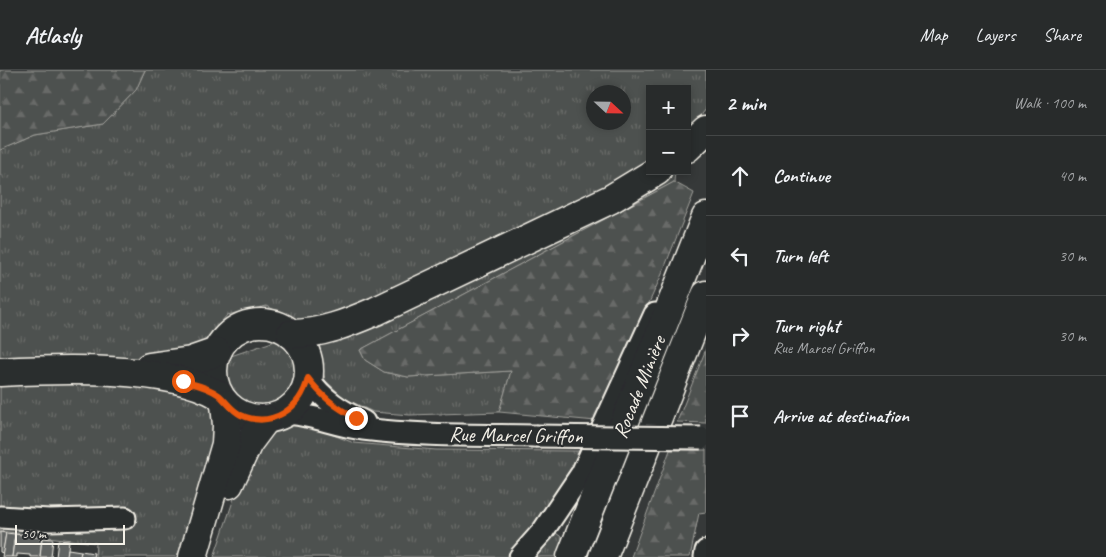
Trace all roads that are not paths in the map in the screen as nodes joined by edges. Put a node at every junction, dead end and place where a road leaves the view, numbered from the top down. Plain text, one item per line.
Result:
1 (706, 130) edge
2 (691, 144) edge
3 (650, 175) edge
4 (704, 222) edge
5 (706, 295) edge
6 (291, 334) junction
7 (217, 352) junction
8 (105, 371) junction
9 (0, 372) edge
10 (308, 378) junction
11 (222, 399) junction
12 (662, 407) junction
13 (276, 416) junction
14 (387, 431) junction
15 (703, 438) edge
16 (0, 517) edge
17 (125, 518) dead end
18 (706, 551) edge
19 (193, 557) edge
20 (206, 557) edge
21 (520, 557) edge
22 (571, 557) edge
23 (602, 557) edge
24 (618, 557) edge
25 (705, 557) edge

1 - 2 main road
3 - 6 main road
4 - 21 street
4 - 22 main road, Rocade Minière
5 - 12 main road, Rocade Minière
6 - 7 main road
6 - 10 main road
7 - 8 main road
7 - 11 main road
8 - 9 main road
8 - 11 main road
10 - 13 main road
10 - 14 street, Rue Marcel Griffon
11 - 13 main road
11 - 19 main road
12 - 23 main road, Rocade Minière
12 - 24 main road
13 - 14 street, Rue Marcel Griffon
13 - 20 main road
14 - 15 street, Rue Marcel Griffon, bridge
16 - 17 street
18 - 25 street

